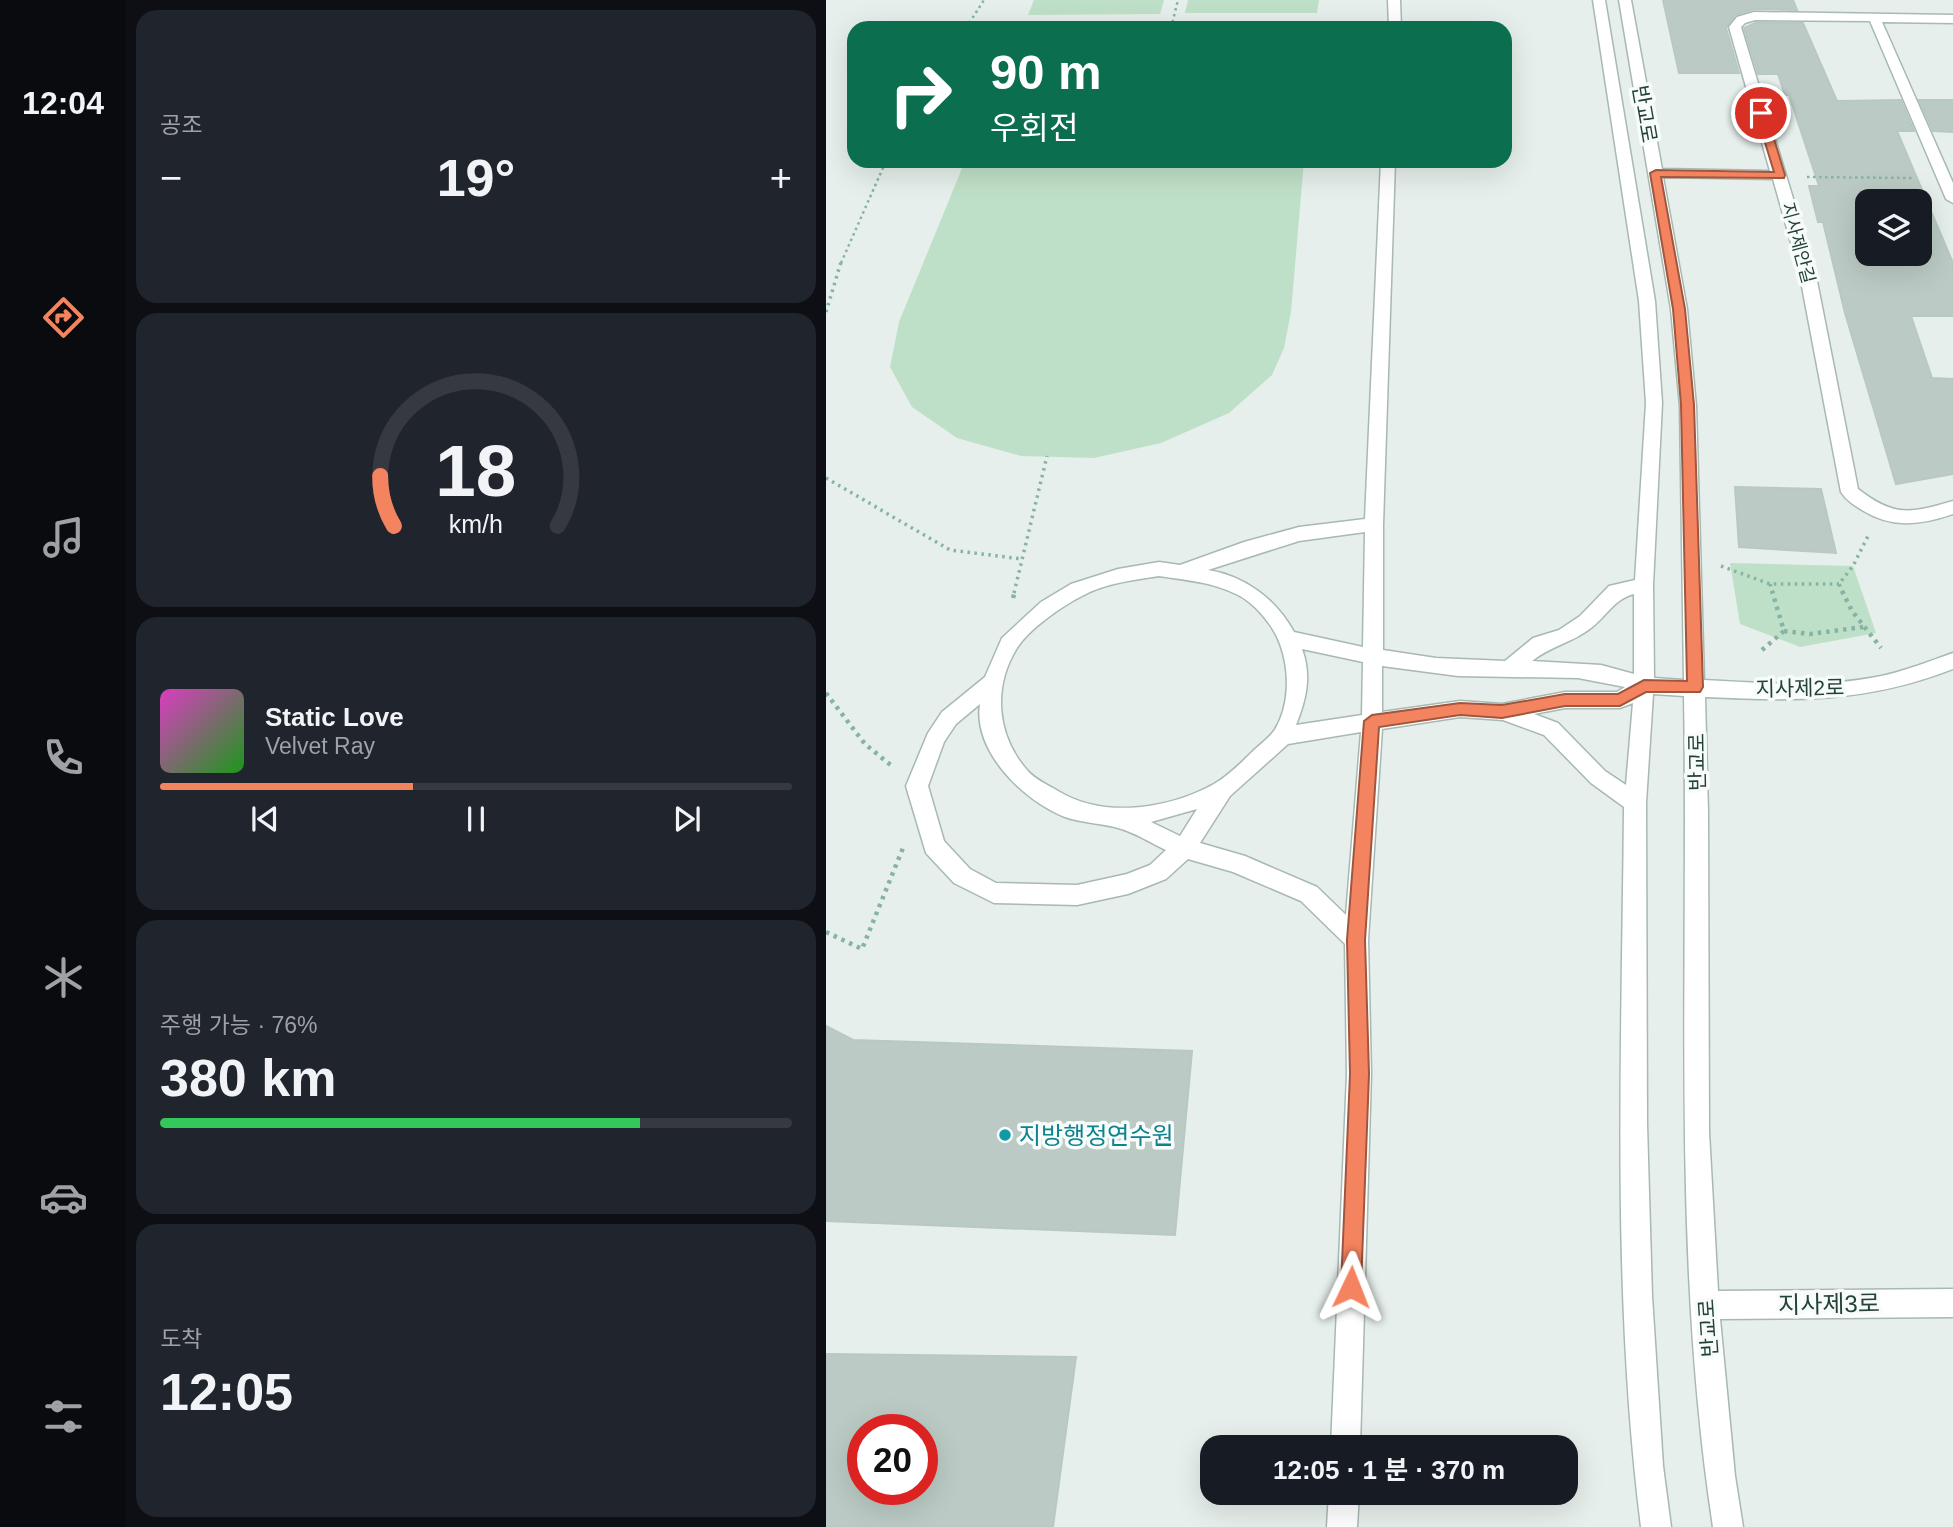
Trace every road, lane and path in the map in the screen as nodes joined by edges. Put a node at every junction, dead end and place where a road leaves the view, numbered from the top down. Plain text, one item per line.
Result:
1 (984, 0) edge
2 (1178, 0) edge
3 (1394, 0) edge
4 (1599, 0) edge
5 (1625, 0) edge
6 (1875, 19) junction
7 (1953, 19) edge
8 (970, 21) edge
9 (1173, 21) edge
10 (1395, 21) edge
11 (883, 168) edge
12 (1388, 168) edge
13 (1656, 173) junction
14 (1780, 175) junction
15 (1796, 177) dead end
16 (1924, 178) dead end
17 (1953, 199) edge
18 (826, 312) edge
19 (1047, 456) dead end
20 (826, 478) edge
21 (1953, 507) edge
22 (1374, 525) junction
23 (1870, 532) dead end
24 (1022, 559) junction
25 (1721, 566) dead end
26 (1180, 573) junction
27 (1770, 584) junction
28 (1839, 584) junction
29 (1644, 585) junction
30 (1864, 626) junction
31 (1024, 628) junction
32 (1784, 631) junction
33 (1288, 638) junction
34 (1881, 648) dead end
35 (1762, 650) dead end
36 (1372, 658) junction
37 (1953, 661) edge
38 (1509, 669) junction
39 (993, 682) junction
40 (1644, 686) junction
41 (1695, 687) junction
42 (826, 695) edge
43 (1502, 712) junction
44 (1372, 721) junction
45 (1282, 736) junction
46 (1222, 790) junction
47 (920, 794) junction
48 (1636, 803) junction
49 (1122, 819) junction
50 (1184, 848) junction
51 (826, 932) edge
52 (1356, 940) junction
53 (1953, 1303) edge
54 (1705, 1305) junction
55 (1345, 1435) edge
56 (1343, 1505) edge
57 (1342, 1527) edge
58 (1656, 1527) edge
59 (1728, 1527) edge

1 - 8 path
2 - 9 path
3 - 10 street
4 - 29 street, 반교로
5 - 13 street, 반교로
6 - 7 street, 지사제안길
6 - 14 street, 지사제안길
6 - 17 street
11 - 18 path
12 - 22 street
13 - 14 street
13 - 41 street, 반교로
14 - 21 street, 지사제안길
15 - 16 path
19 - 24 path
20 - 24 path
22 - 26 street
22 - 36 street
23 - 28 path
24 - 31 path
25 - 27 path
26 - 31 street
26 - 33 street
27 - 28 path
27 - 32 path
28 - 30 path
29 - 38 street
29 - 40 street, 반교로
30 - 32 path
30 - 34 path
31 - 39 street
32 - 35 path
33 - 36 street
33 - 45 street
36 - 38 street
36 - 44 street
37 - 41 street, 지사제2로
38 - 40 street
39 - 47 street
39 - 49 street
40 - 41 street, 지사제2로
40 - 43 street
40 - 48 street, 반교로
41 - 54 street, 반교로
42 - 47 path
43 - 44 street
43 - 48 street
44 - 45 street
44 - 52 street
45 - 46 street
46 - 49 street
46 - 50 street
47 - 50 street
47 - 51 path
48 - 58 street, 반교로
49 - 50 street
50 - 52 street
52 - 55 street
53 - 54 street, 지사제3로
54 - 59 street, 반교로
56 - 57 street

